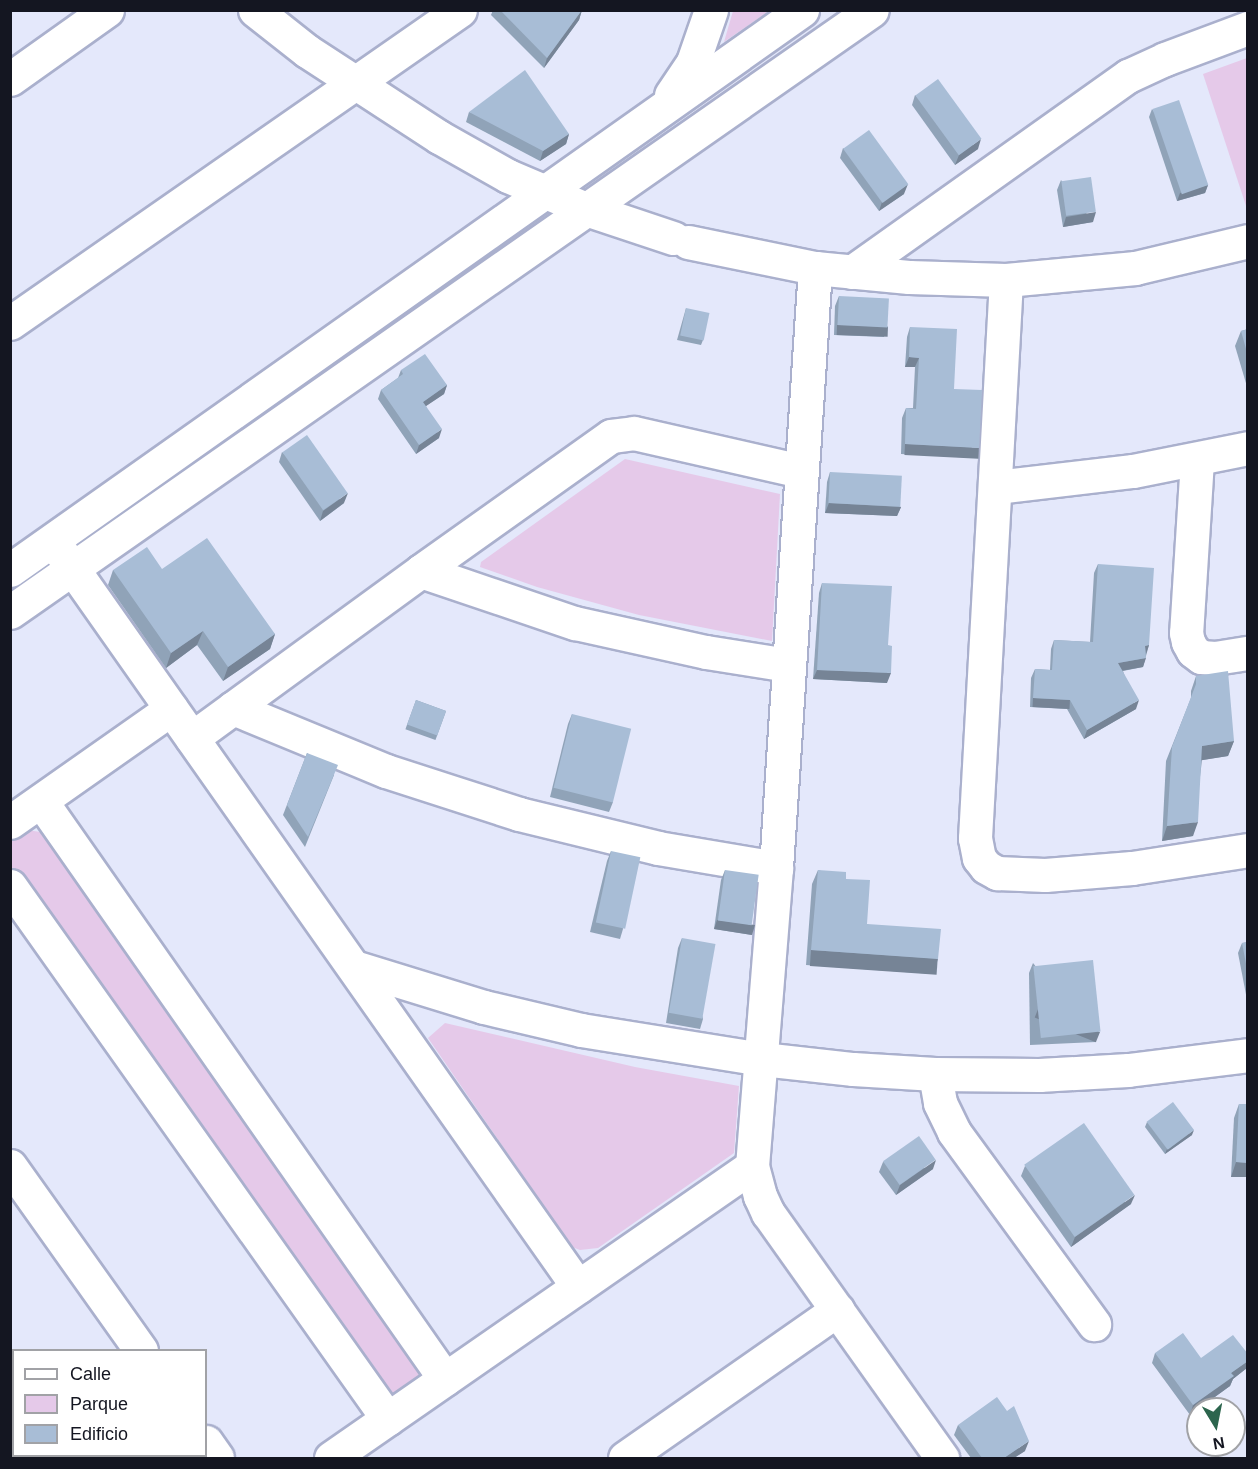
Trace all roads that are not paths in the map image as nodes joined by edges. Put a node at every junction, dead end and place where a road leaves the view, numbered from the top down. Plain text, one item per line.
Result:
1 (107, 10) edge
2 (255, 10) edge
3 (460, 10) edge
4 (711, 10) edge
5 (802, 10) edge
6 (872, 10) edge
7 (1248, 28) edge
8 (10, 79) edge
9 (355, 82) junction
10 (658, 111) junction
11 (543, 192) junction
12 (586, 208) junction
13 (1248, 241) edge
14 (814, 268) junction
15 (852, 272) junction
16 (1006, 280) junction
17 (10, 323) edge
18 (1248, 448) edge
19 (1197, 460) junction
20 (801, 471) junction
21 (996, 487) junction
22 (53, 541) junction
23 (72, 568) junction
24 (10, 570) edge
25 (420, 571) junction
26 (10, 612) edge
27 (1248, 653) edge
28 (789, 665) junction
29 (233, 708) junction
30 (171, 709) junction
31 (192, 738) junction
32 (41, 801) junction
33 (11, 822) edge
34 (1248, 850) edge
35 (776, 868) junction
36 (10, 886) edge
37 (354, 967) junction
38 (1246, 1056) edge
39 (762, 1059) junction
40 (935, 1074) junction
41 (10, 1166) edge
42 (752, 1166) junction
43 (578, 1287) junction
44 (837, 1310) junction
45 (1094, 1324) dead end
46 (140, 1349) edge
47 (445, 1379) junction
48 (388, 1419) junction
49 (207, 1443) edge
50 (930, 1454) edge
51 (217, 1458) edge
52 (330, 1458) edge
53 (625, 1458) edge

1 - 8 street
2 - 9 street
3 - 9 street
4 - 10 street
5 - 10 street
6 - 12 street
7 - 15 street
9 - 11 street
9 - 17 street
10 - 11 street
11 - 12 street
11 - 22 street
12 - 14 street
12 - 23 street
13 - 16 street
14 - 15 street
14 - 20 street
15 - 16 street
16 - 21 street
18 - 19 street
19 - 21 street
19 - 27 street
20 - 25 street
20 - 28 street
21 - 34 street
22 - 23 street
22 - 24 street
23 - 26 street
23 - 30 street
25 - 28 street
25 - 29 street
28 - 35 street
29 - 31 street
29 - 35 street
30 - 31 street
30 - 32 street
31 - 37 street
32 - 33 street
32 - 47 street
35 - 39 street
36 - 48 street
37 - 39 street
37 - 43 street
38 - 40 street
39 - 40 street
39 - 42 street
40 - 45 street
41 - 46 street
42 - 43 street
42 - 44 street
43 - 47 street
44 - 50 street
44 - 53 street
47 - 48 street
48 - 52 street
49 - 51 street

